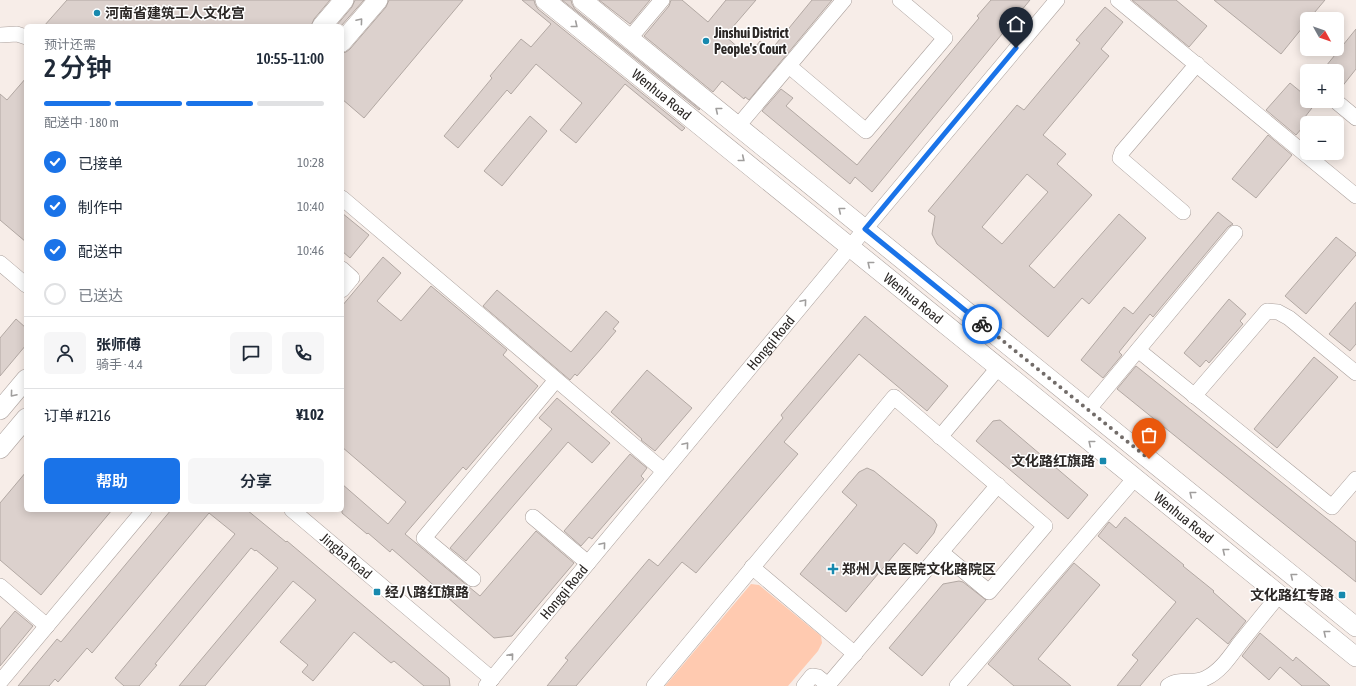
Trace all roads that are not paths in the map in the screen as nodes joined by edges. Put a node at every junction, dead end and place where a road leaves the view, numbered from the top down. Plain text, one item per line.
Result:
1 (344, 0) edge
2 (378, 0) edge
3 (545, 0) edge
4 (582, 0) edge
5 (662, 0) edge
6 (844, 0) edge
7 (900, 0) edge
8 (1057, 0) edge
9 (1118, 0) edge
10 (324, 24) edge
11 (0, 35) edge
12 (24, 36) edge
13 (630, 38) junction
14 (344, 40) edge
15 (1197, 64) junction
16 (789, 66) junction
17 (1344, 108) edge
18 (1356, 118) edge
19 (738, 126) junction
20 (1356, 196) edge
21 (344, 200) edge
22 (1184, 212) dead end
23 (865, 229) junction
24 (1235, 233) dead end
25 (850, 247) junction
26 (0, 263) edge
27 (344, 271) edge
28 (24, 283) edge
29 (344, 288) edge
30 (1138, 350) junction
31 (998, 368) junction
32 (1356, 373) edge
33 (556, 380) junction
34 (24, 381) edge
35 (1194, 396) junction
36 (0, 410) edge
37 (1088, 410) junction
38 (24, 420) edge
39 (940, 436) junction
40 (0, 449) edge
41 (664, 471) junction
42 (1135, 478) junction
43 (1356, 479) edge
44 (998, 485) junction
45 (142, 512) edge
46 (294, 512) edge
47 (533, 517) dead end
48 (941, 552) junction
49 (588, 563) junction
50 (752, 567) junction
51 (473, 579) dead end
52 (0, 586) edge
53 (1279, 595) junction
54 (47, 626) junction
55 (1356, 627) edge
56 (855, 654) junction
57 (1356, 657) edge
58 (0, 682) edge
59 (489, 682) edge
60 (654, 686) edge
61 (804, 686) edge
62 (829, 686) edge
63 (958, 686) edge
64 (1168, 686) edge

1 - 10 main road
14 -> 2 main road
3 -> 25 main road, Wenhua Road
4 - 13 main road, Wenhua Road
5 - 13 street
6 - 16 street
7 - 16 street
8 - 23 street, Hongqi Road
9 - 15 street
11 - 12 street
19 -> 13 main road, Wenhua Road
15 - 20 street
15 - 22 street
16 - 19 street
17 - 18 street
23 -> 19 main road, Wenhua Road
21 - 33 street
23 - 25 street, Hongqi Road
23 - 37 main road, Wenhua Road
24 - 30 street
31 -> 25 main road, Wenhua Road
41 -> 25 street, Hongqi Road
26 - 28 street
27 - 29 street
30 - 35 street
30 - 37 street
31 - 39 street
42 -> 31 main road, Wenhua Road
32 - 35 street
33 - 41 street
33 - 51 street
34 -> 36 main road
35 - 43 street
55 -> 37 main road, Wenhua Road
38 - 40 main road
39 - 44 street
39 - 50 street
49 -> 41 street, Hongqi Road
53 -> 42 main road, Wenhua Road
42 - 63 street
44 - 48 street
44 - 48 street
45 - 54 street
46 - 59 street, Jingba Road
47 - 49 street
48 - 56 street
59 -> 49 street, Hongqi Road
50 - 56 street
50 - 60 street
52 - 54 street
57 -> 53 main road, Wenhua Road
53 - 64 street
54 - 58 street
56 - 62 street
61 - 62 street

